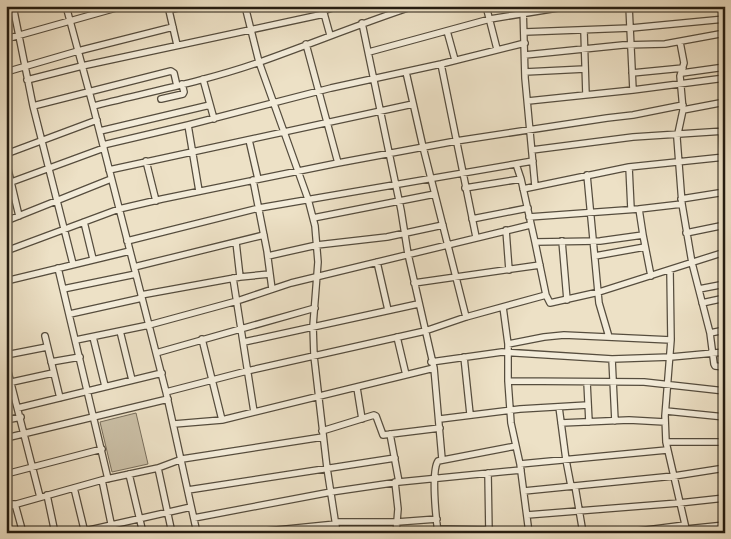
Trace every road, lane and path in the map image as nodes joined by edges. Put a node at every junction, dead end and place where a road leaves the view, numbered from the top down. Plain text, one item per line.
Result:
1 (12, 6) edge
2 (66, 6) edge
3 (123, 6) edge
4 (186, 6) edge
5 (245, 6) edge
6 (339, 6) edge
7 (414, 6) edge
8 (486, 6) edge
9 (523, 6) edge
10 (570, 6) edge
11 (629, 6) edge
12 (6, 7) edge
13 (169, 8) edge
14 (323, 11) edge
15 (524, 14) junction
16 (490, 19) junction
17 (725, 19) edge
18 (70, 21) junction
19 (362, 23) junction
20 (172, 27) junction
21 (631, 28) junction
22 (250, 29) junction
23 (447, 31) junction
24 (584, 31) junction
25 (525, 32) junction
26 (725, 33) edge
27 (20, 35) junction
28 (330, 35) junction
29 (6, 39) edge
30 (680, 42) junction
31 (306, 44) junction
32 (524, 44) junction
33 (177, 45) junction
34 (631, 45) junction
35 (584, 49) junction
36 (497, 50) junction
37 (78, 51) junction
38 (368, 52) junction
39 (525, 55) junction
40 (455, 60) junction
41 (259, 62) junction
42 (441, 64) junction
43 (82, 66) junction
44 (25, 67) junction
45 (725, 67) edge
46 (585, 69) junction
47 (682, 71) junction
48 (6, 72) edge
49 (406, 72) junction
50 (525, 72) junction
51 (632, 73) junction
52 (725, 78) edge
53 (203, 79) junction
54 (374, 79) junction
55 (27, 80) junction
56 (680, 84) junction
57 (180, 85) junction
58 (633, 90) junction
59 (88, 91) junction
60 (319, 91) junction
61 (586, 95) junction
62 (161, 99) dead end
63 (528, 100) junction
64 (725, 102) edge
65 (273, 104) junction
66 (413, 104) junction
67 (210, 105) junction
68 (33, 106) junction
69 (94, 106) junction
70 (683, 107) junction
71 (380, 112) junction
72 (214, 119) junction
73 (97, 120) junction
74 (328, 123) junction
75 (188, 126) junction
76 (531, 129) junction
77 (100, 131) junction
78 (723, 131) edge
79 (284, 132) junction
80 (678, 134) junction
81 (41, 140) junction
82 (249, 140) junction
83 (456, 142) junction
84 (104, 147) junction
85 (423, 147) junction
86 (532, 150) junction
87 (193, 151) junction
88 (388, 153) junction
89 (6, 154) edge
90 (724, 157) edge
91 (6, 161) edge
92 (146, 161) junction
93 (533, 161) junction
94 (338, 162) junction
95 (678, 163) junction
96 (516, 164) junction
97 (629, 167) junction
98 (48, 169) junction
99 (110, 170) junction
100 (298, 171) junction
101 (462, 173) junction
102 (587, 175) junction
103 (431, 178) junction
104 (112, 179) junction
105 (256, 179) junction
106 (520, 179) junction
107 (9, 183) edge
108 (395, 184) junction
109 (535, 186) junction
110 (466, 188) junction
111 (523, 189) junction
112 (199, 191) junction
113 (725, 192) edge
114 (435, 194) junction
115 (308, 200) junction
116 (56, 201) junction
117 (156, 201) junction
118 (399, 201) junction
119 (682, 201) junction
120 (259, 208) junction
121 (528, 208) junction
122 (119, 209) junction
123 (631, 209) junction
124 (639, 209) junction
125 (590, 212) junction
126 (19, 216) junction
127 (529, 217) junction
128 (313, 218) junction
129 (472, 219) junction
130 (6, 222) edge
131 (84, 222) junction
132 (443, 225) junction
133 (530, 225) junction
134 (725, 225) edge
135 (64, 230) junction
136 (506, 230) junction
137 (404, 234) junction
138 (686, 234) junction
139 (264, 235) junction
140 (643, 235) junction
141 (476, 237) junction
142 (127, 241) junction
143 (562, 241) junction
144 (594, 241) junction
145 (236, 242) junction
146 (535, 242) junction
147 (448, 244) junction
148 (317, 245) junction
149 (645, 246) junction
150 (6, 251) edge
151 (130, 251) junction
152 (725, 252) edge
153 (408, 254) junction
154 (268, 256) junction
155 (595, 256) junction
156 (93, 259) junction
157 (377, 262) junction
158 (692, 263) junction
159 (72, 264) junction
160 (540, 265) junction
161 (58, 268) junction
162 (135, 270) junction
163 (509, 270) junction
164 (670, 270) junction
165 (270, 274) junction
166 (651, 276) junction
167 (240, 277) junction
168 (317, 277) junction
169 (456, 277) junction
170 (233, 278) junction
171 (6, 281) edge
172 (414, 283) junction
173 (725, 284) edge
174 (64, 289) junction
175 (272, 289) junction
176 (699, 289) junction
177 (599, 292) junction
178 (546, 295) junction
179 (142, 296) junction
180 (725, 298) edge
181 (567, 300) junction
182 (237, 301) junction
183 (702, 303) junction
184 (418, 304) junction
185 (503, 307) junction
186 (315, 308) junction
187 (388, 310) junction
188 (70, 314) junction
189 (466, 317) junction
190 (150, 325) junction
191 (313, 326) junction
192 (241, 328) junction
193 (725, 330) edge
194 (120, 331) junction
195 (425, 331) junction
196 (710, 333) junction
197 (45, 336) dead end
198 (93, 337) junction
199 (609, 337) junction
200 (398, 338) junction
201 (202, 339) junction
202 (76, 340) junction
203 (671, 340) junction
204 (244, 342) junction
205 (508, 344) junction
206 (47, 346) junction
207 (508, 352) junction
208 (712, 352) junction
209 (725, 352) edge
210 (156, 353) junction
211 (6, 355) edge
212 (314, 356) junction
213 (80, 357) junction
214 (464, 357) junction
215 (671, 357) junction
216 (612, 359) junction
217 (51, 362) junction
218 (6, 364) edge
219 (433, 365) junction
220 (725, 368) edge
221 (247, 371) junction
222 (54, 373) junction
223 (162, 373) junction
224 (406, 375) junction
225 (132, 380) junction
226 (212, 380) junction
227 (508, 381) junction
228 (12, 382) junction
229 (587, 382) junction
230 (613, 382) junction
231 (106, 386) junction
232 (668, 386) junction
233 (357, 388) junction
234 (88, 391) junction
235 (725, 391) edge
236 (166, 392) junction
237 (14, 393) junction
238 (6, 395) edge
239 (318, 396) junction
240 (60, 398) junction
241 (168, 399) junction
242 (588, 405) junction
243 (559, 406) junction
244 (18, 408) junction
245 (510, 410) junction
246 (666, 411) junction
247 (254, 412) junction
248 (470, 414) junction
249 (21, 417) junction
250 (94, 417) junction
251 (725, 417) edge
252 (362, 418) junction
253 (440, 419) junction
254 (6, 420) edge
255 (222, 420) junction
256 (615, 421) junction
257 (589, 422) junction
258 (665, 422) junction
259 (561, 423) junction
260 (174, 424) junction
261 (440, 428) junction
262 (25, 434) junction
263 (323, 434) junction
264 (390, 434) junction
265 (6, 438) edge
266 (666, 442) junction
267 (725, 442) edge
268 (516, 446) junction
269 (102, 449) junction
270 (667, 450) junction
271 (182, 458) junction
272 (395, 458) junction
273 (442, 459) junction
274 (566, 460) junction
275 (32, 467) junction
276 (520, 467) junction
277 (158, 468) junction
278 (327, 468) junction
279 (725, 468) edge
280 (488, 473) junction
281 (6, 474) edge
282 (129, 474) junction
283 (674, 476) junction
284 (105, 480) junction
285 (434, 480) junction
286 (397, 482) junction
287 (573, 486) junction
288 (74, 488) junction
289 (188, 490) junction
290 (524, 491) junction
291 (331, 492) junction
292 (47, 495) junction
293 (40, 497) junction
294 (725, 498) edge
295 (679, 503) junction
296 (15, 504) junction
297 (6, 506) edge
298 (192, 507) junction
299 (579, 511) junction
300 (168, 512) junction
301 (527, 514) junction
302 (139, 518) junction
303 (194, 518) junction
304 (437, 519) junction
305 (397, 522) junction
306 (336, 523) junction
307 (111, 524) junction
308 (725, 525) edge
309 (686, 529) edge
310 (438, 531) edge
311 (489, 531) edge
312 (84, 532) edge
313 (23, 533) edge
314 (55, 533) edge
315 (76, 533) edge
316 (113, 533) edge
317 (143, 533) edge
318 (172, 533) edge
319 (197, 533) edge
320 (247, 533) edge
321 (337, 533) edge
322 (396, 533) edge
323 (529, 533) edge
324 (583, 533) edge
325 (622, 533) edge

1 - 12 street
1 - 27 street
2 - 18 street
3 - 18 street
4 - 13 street
5 - 22 street
6 - 14 street
7 - 19 street
8 - 16 street
9 - 15 street
10 - 15 street
11 - 21 street
13 - 20 street
14 - 22 street
14 - 28 street
15 - 16 street
15 - 25 street
16 - 23 street
16 - 36 street
17 - 21 street
18 - 27 street
18 - 37 street
19 - 28 street
19 - 38 street
20 - 33 street
20 - 37 street
21 - 24 street
21 - 34 street
22 - 33 street
22 - 41 street
23 - 38 street
23 - 40 street
24 - 25 street
24 - 35 street
25 - 32 street
26 - 30 street
27 - 29 street
27 - 44 street
28 - 31 street
30 - 34 street
30 - 47 street
31 - 41 street
31 - 60 street
32 - 36 street
32 - 39 street
33 - 43 street
34 - 35 street
34 - 51 street
35 - 39 street
35 - 46 street
36 - 40 street
37 - 43 street
37 - 44 street
38 - 54 street
39 - 50 street
40 - 42 street
41 - 53 street
41 - 65 street
42 - 49 street
42 - 83 street
43 - 55 street
43 - 59 street
44 - 48 street
44 - 55 street
45 - 47 street
46 - 50 street
46 - 61 street
47 - 51 street
47 - 56 street
49 - 54 street
49 - 66 street
50 - 63 street
51 - 58 street
52 - 56 street
53 - 57 street
53 - 67 street
54 - 60 street
54 - 71 street
55 - 68 street
56 - 58 street
56 - 70 street
57 - 59 street
57 - 62 street
57 - 69 street
58 - 61 street
59 - 68 street
59 - 69 street
60 - 65 street
60 - 74 street
61 - 63 street
63 - 76 street
64 - 70 street
65 - 72 street
65 - 79 street
66 - 71 street
66 - 85 street
67 - 72 street
67 - 77 street
68 - 81 street
69 - 73 street
70 - 76 street
70 - 80 street
71 - 74 street
71 - 88 street
72 - 75 street
73 - 77 street
73 - 81 street
74 - 79 street
74 - 94 street
75 - 84 street
75 - 87 street
76 - 83 street
76 - 86 street
77 - 84 street
78 - 80 street
78 - 90 street
79 - 82 street
79 - 100 street
80 - 86 street
80 - 95 street
81 - 89 street
81 - 98 street
82 - 87 street
82 - 105 street
83 - 85 street
83 - 101 street
84 - 98 street
84 - 99 street
85 - 88 street
85 - 103 street
86 - 93 street
87 - 92 street
87 - 112 street
88 - 94 street
88 - 108 street
90 - 95 street
91 - 107 street
92 - 99 street
92 - 117 street
93 - 96 street
93 - 109 street
94 - 100 street
95 - 97 street
95 - 119 street
96 - 101 street
96 - 106 street
97 - 102 street
97 - 123 street
98 - 107 street
98 - 116 street
99 - 104 street
100 - 105 street
100 - 115 street
101 - 103 street
101 - 110 street
102 - 109 street
102 - 125 street
103 - 108 street
103 - 114 street
104 - 116 street
104 - 122 street
105 - 112 street
105 - 120 street
106 - 110 street
106 - 111 street
107 - 126 street
108 - 115 street
108 - 118 street
109 - 111 street
110 - 129 street
111 - 121 street
112 - 117 street
113 - 119 street
114 - 118 street
114 - 132 street
115 - 120 street
115 - 128 street
116 - 126 street
116 - 135 street
117 - 122 street
118 - 128 street
118 - 137 street
119 - 124 street
119 - 138 street
120 - 139 street
120 - 142 street
121 - 127 street
121 - 129 street
122 - 131 street
122 - 142 street
123 - 124 street
123 - 125 street
124 - 140 street
125 - 127 street
125 - 144 street
126 - 130 street
127 - 133 street
128 - 148 street
129 - 141 street
131 - 135 street
131 - 156 street
132 - 137 street
132 - 147 street
133 - 136 street
133 - 146 street
134 - 138 street
135 - 150 street
135 - 159 street
136 - 141 street
136 - 163 street
137 - 148 street
137 - 153 street
138 - 158 street
139 - 145 street
139 - 154 street
140 - 144 street
140 - 149 street
141 - 147 street
142 - 151 street
143 - 144 street
143 - 146 street
143 - 181 street
144 - 155 street
145 - 162 street
145 - 167 street
146 - 160 street
147 - 153 street
147 - 169 street
148 - 154 street
148 - 168 street
149 - 155 street
149 - 166 street
151 - 156 street
151 - 162 street
152 - 158 street
153 - 157 street
153 - 172 street
154 - 165 street
155 - 177 street
156 - 159 street
157 - 168 street
157 - 187 street
158 - 164 street
158 - 176 street
159 - 161 street
160 - 163 street
160 - 178 street
161 - 171 street
161 - 174 street
162 - 174 street
162 - 179 street
163 - 169 street
164 - 166 street
164 - 203 street
165 - 167 street
165 - 175 street
166 - 177 street
167 - 170 street
168 - 175 street
168 - 186 street
169 - 172 street
169 - 189 street
170 - 179 street
170 - 182 street
172 - 184 street
173 - 176 street
174 - 188 street
175 - 182 street
176 - 183 street
177 - 181 street
177 - 199 street
178 - 181 street
178 - 185 street
179 - 188 street
179 - 190 street
180 - 183 street
182 - 190 street
182 - 192 street
183 - 196 street
184 - 187 street
184 - 195 street
185 - 189 street
185 - 205 street
186 - 191 street
186 - 192 street
187 - 191 street
188 - 202 street
189 - 195 street
190 - 194 street
190 - 210 street
191 - 204 street
191 - 212 street
192 - 201 street
192 - 204 street
193 - 196 street
194 - 198 street
194 - 225 street
195 - 200 street
195 - 219 street
196 - 208 street
197 - 206 street
198 - 202 street
198 - 231 street
199 - 203 street
199 - 205 street
200 - 212 street
200 - 224 street
201 - 210 street
201 - 226 street
202 - 213 street
203 - 215 street
204 - 221 street
205 - 207 street
206 - 211 street
206 - 217 street
207 - 214 street
207 - 216 street
207 - 227 street
208 - 209 street
208 - 215 street
208 - 220 street
210 - 223 street
212 - 221 street
212 - 239 street
213 - 217 street
213 - 234 street
214 - 219 street
214 - 248 street
215 - 216 street
215 - 232 street
216 - 230 street
217 - 222 street
218 - 228 street
219 - 224 street
219 - 253 street
221 - 226 street
221 - 247 street
222 - 228 street
222 - 240 street
223 - 225 street
223 - 236 street
224 - 233 street
225 - 231 street
226 - 236 street
226 - 255 street
227 - 229 street
227 - 245 street
228 - 237 street
229 - 230 street
229 - 242 street
230 - 232 street
230 - 256 street
231 - 234 street
232 - 235 street
232 - 246 street
233 - 239 street
233 - 252 street
234 - 240 street
234 - 250 street
236 - 241 street
237 - 238 street
237 - 244 street
239 - 247 street
239 - 263 street
240 - 244 street
241 - 250 street
241 - 260 street
242 - 243 street
242 - 257 street
243 - 245 street
243 - 259 street
244 - 249 street
245 - 248 street
245 - 268 street
246 - 251 street
246 - 258 street
247 - 255 street
248 - 253 street
249 - 254 street
249 - 262 street
250 - 262 street
250 - 269 street
252 - 263 street
252 - 264 street
253 - 261 street
255 - 260 street
256 - 257 street
256 - 258 street
257 - 259 street
258 - 266 street
259 - 274 street
260 - 271 street
261 - 264 street
261 - 273 street
262 - 265 street
262 - 275 street
263 - 271 street
263 - 278 street
264 - 272 street
266 - 267 street
266 - 270 street
268 - 273 street
268 - 276 street
269 - 275 street
269 - 284 street
270 - 274 street
270 - 283 street
271 - 277 street
271 - 289 street
272 - 278 street
272 - 286 street
273 - 285 street
274 - 276 street
274 - 287 street
275 - 281 street
275 - 293 street
276 - 280 street
276 - 290 street
277 - 282 street
277 - 300 street
278 - 289 street
278 - 291 street
279 - 283 street
280 - 285 street
280 - 311 street
282 - 284 street
282 - 302 street
283 - 287 street
283 - 295 street
284 - 288 street
284 - 307 street
285 - 286 street
285 - 304 street
286 - 291 street
286 - 305 street
287 - 290 street
287 - 299 street
288 - 292 street
288 - 312 street
289 - 298 street
290 - 301 street
291 - 303 street
291 - 306 street
292 - 293 street
292 - 314 street
293 - 296 street
294 - 295 street
295 - 299 street
295 - 309 street
296 - 297 street
296 - 313 street
298 - 300 street
298 - 303 street
299 - 301 street
299 - 324 street
300 - 302 street
300 - 318 street
301 - 323 street
302 - 307 street
302 - 317 street
303 - 319 street
304 - 305 street
304 - 310 street
305 - 306 street
305 - 322 street
306 - 320 street
306 - 321 street
307 - 312 street
307 - 316 street
308 - 309 street
309 - 325 street
310 - 311 street
312 - 315 street

